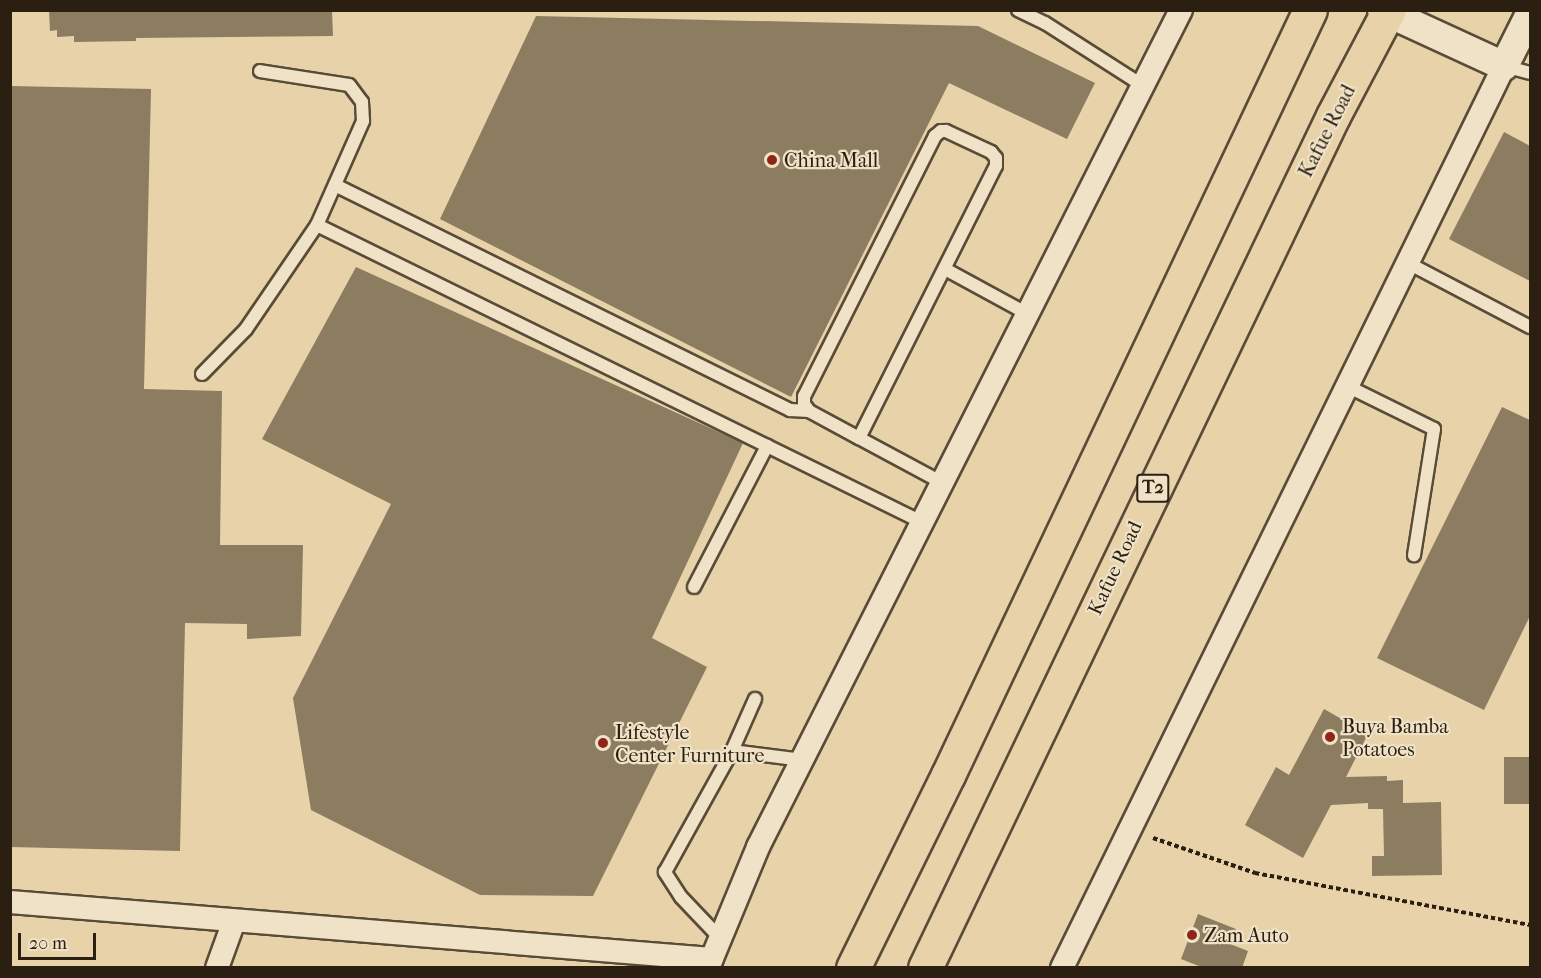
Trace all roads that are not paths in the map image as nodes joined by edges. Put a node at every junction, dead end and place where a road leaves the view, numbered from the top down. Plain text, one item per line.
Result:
1 (1018, 10) edge
2 (1180, 10) edge
3 (1310, 10) edge
4 (1387, 11) edge
5 (1530, 14) edge
6 (1517, 69) edge
7 (260, 71) dead end
8 (1142, 85) junction
9 (335, 185) junction
10 (317, 225) junction
11 (1408, 263) junction
12 (945, 269) junction
13 (1026, 313) junction
14 (1530, 327) edge
15 (202, 374) dead end
16 (1347, 386) junction
17 (809, 411) junction
18 (859, 438) junction
19 (768, 446) junction
20 (941, 482) junction
21 (922, 522) junction
22 (1414, 555) dead end
23 (694, 587) dead end
24 (755, 699) dead end
25 (732, 752) junction
26 (802, 760) junction
27 (10, 902) edge
28 (234, 921) junction
29 (714, 955) edge
30 (1064, 967) edge
31 (217, 968) edge
32 (853, 968) edge
33 (925, 968) edge

1 - 8 lane
2 - 8 street
3 - 32 main road
4 - 6 street
4 - 33 main road, Kafue Road / T2
5 - 6 street
6 - 11 street
7 - 9 lane
8 - 13 street
9 - 10 lane
9 - 17 lane
10 - 15 lane
10 - 19 lane
11 - 14 lane
11 - 16 street
12 - 13 lane
12 - 17 lane
12 - 18 lane
13 - 20 street
16 - 22 lane
16 - 30 street
17 - 18 lane
18 - 20 lane
19 - 21 lane
19 - 23 lane
20 - 21 street
21 - 26 street
24 - 25 lane
25 - 26 lane
25 - 29 lane
26 - 29 street
27 - 28 street
28 - 29 street
28 - 31 street

